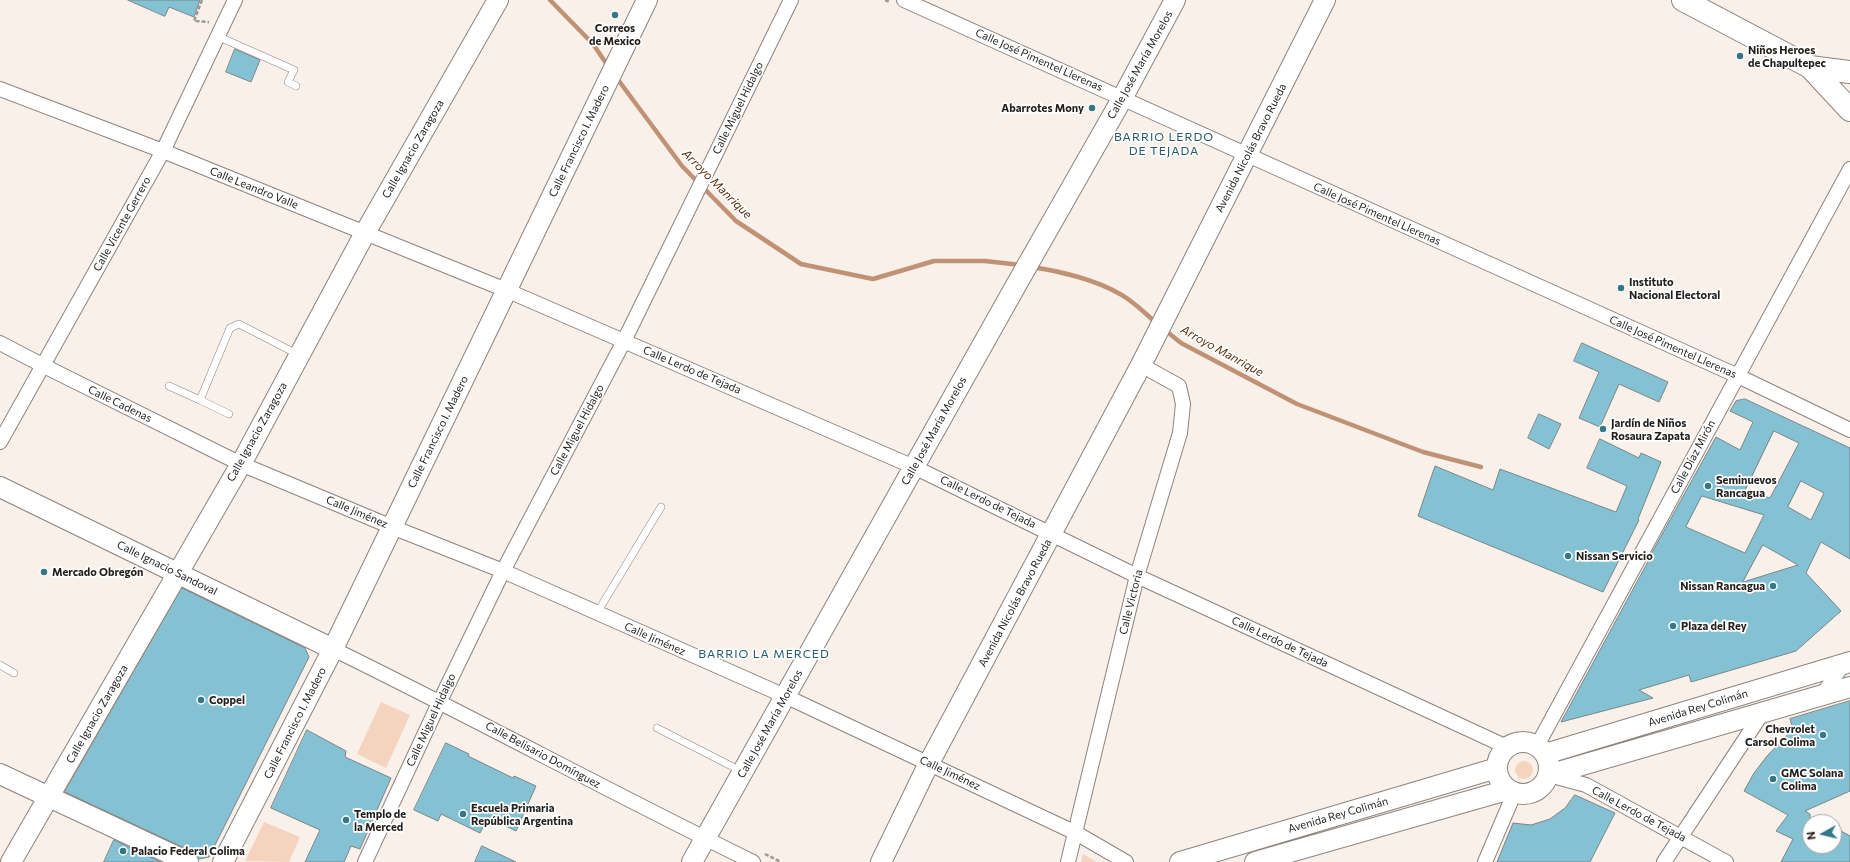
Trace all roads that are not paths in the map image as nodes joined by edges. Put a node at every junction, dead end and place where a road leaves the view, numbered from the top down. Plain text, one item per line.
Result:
1 (235, 0) edge
2 (498, 0) edge
3 (648, 0) edge
4 (791, 0) edge
5 (904, 0) edge
6 (1175, 0) edge
7 (1325, 0) edge
8 (1683, 0) edge
9 (218, 36) junction
10 (1810, 67) junction
11 (1850, 72) edge
12 (296, 86) dead end
13 (0, 89) edge
14 (1123, 98) junction
15 (1850, 110) edge
16 (163, 151) junction
17 (1247, 156) junction
18 (1850, 169) edge
19 (365, 233) junction
20 (506, 290) junction
21 (624, 341) junction
22 (0, 343) edge
23 (300, 355) junction
24 (1141, 365) junction
25 (44, 366) junction
26 (1738, 376) junction
27 (169, 386) dead end
28 (200, 400) junction
29 (229, 414) dead end
30 (1850, 430) edge
31 (0, 442) edge
32 (241, 464) junction
33 (914, 467) junction
34 (0, 487) edge
35 (661, 507) dead end
36 (392, 527) junction
37 (1052, 533) junction
38 (503, 571) junction
39 (178, 573) junction
40 (1137, 576) junction
41 (597, 613) junction
42 (333, 649) junction
43 (1848, 664) edge
44 (0, 665) edge
45 (14, 673) dead end
46 (1850, 687) edge
47 (1822, 695) junction
48 (785, 696) junction
49 (440, 701) junction
50 (1763, 712) junction
51 (657, 728) dead end
52 (1507, 747) junction
53 (1541, 750) junction
54 (928, 763) junction
55 (1497, 768) junction
56 (743, 772) junction
57 (0, 774) edge
58 (1548, 775) junction
59 (1511, 792) junction
60 (49, 796) junction
61 (1076, 833) junction
62 (1682, 837) junction
63 (706, 838) junction
64 (11, 862) edge
65 (188, 862) edge
66 (223, 862) edge
67 (365, 862) edge
68 (692, 862) edge
69 (753, 862) edge
70 (881, 862) edge
71 (1068, 862) edge
72 (1126, 862) edge
73 (1180, 862) edge
74 (1254, 862) edge
75 (1485, 862) edge
76 (1664, 862) edge
77 (1726, 862) edge

1 - 9 street, Calle Vicente Gerrero
2 - 19 street, Calle Ignacio Zaragoza
3 - 20 street, Calle Francisco I. Madero
4 - 21 street, Calle Miguel Hidalgo
5 - 14 street, Calle José Pimentel Llerenas
6 - 14 street, Calle José María Morelos
7 - 17 street, Avenida Nicolás Bravo Rueda
8 - 10 main road
9 - 12 lane
9 - 16 street, Calle Vicente Gerrero
10 - 11 main road
10 - 15 main road
13 - 16 street, Calle Leandro Valle
14 - 17 street, Calle José Pimentel Llerenas
14 - 33 street, Calle José María Morelos
16 - 19 street, Calle Leandro Valle
16 - 25 street, Calle Vicente Gerrero
17 - 24 street, Avenida Nicolás Bravo Rueda
17 - 26 street, Calle José Pimentel Llerenas
18 - 26 street, Calle Díaz Mirón
19 - 20 street, Calle Leandro Valle
19 - 23 street, Calle Ignacio Zaragoza
20 - 21 street, Calle Lerdo de Tejada
20 - 36 street, Calle Francisco I. Madero
21 - 33 street, Calle Lerdo de Tejada
21 - 38 street, Calle Miguel Hidalgo
22 - 25 street, Calle Cadenas
23 - 28 lane
23 - 32 street, Calle Ignacio Zaragoza
24 - 37 street, Avenida Nicolás Bravo Rueda
24 - 40 street, Calle Victoria
25 - 31 street, Calle Vicente Gerrero
25 - 32 street, Calle Cadenas
26 - 30 street, Calle José Pimentel Llerenas
26 - 53 street, Calle Díaz Mirón
27 - 28 lane
28 - 29 lane
32 - 36 street, Calle Jiménez
32 - 39 street, Calle Ignacio Zaragoza
33 - 37 street, Calle Lerdo de Tejada
33 - 48 street, Calle José María Morelos
34 - 39 street, Calle Ignacio Sandoval
35 - 41 lane
36 - 38 street, Calle Jiménez
36 - 42 street, Calle Francisco I. Madero
37 - 40 street, Calle Lerdo de Tejada
37 - 54 street, Avenida Nicolás Bravo Rueda
38 - 41 street, Calle Jiménez
38 - 49 street, Calle Miguel Hidalgo
39 - 42 street, Calle Ignacio Sandoval
39 - 60 street, Calle Ignacio Zaragoza
40 - 52 street, Calle Lerdo de Tejada
40 - 61 street, Calle Victoria
41 - 48 street, Calle Jiménez
42 - 49 street, Calle Belisario Domínguez
42 - 66 street, Calle Francisco I. Madero
43 - 47 street
43 - 53 street, Avenida Rey Colimán
44 - 45 lane
46 - 47 street, Avenida Rey Colimán
47 - 50 street, Avenida Rey Colimán
48 - 54 street, Calle Jiménez
48 - 56 street, Calle José María Morelos
49 - 63 street, Calle Belisario Domínguez
49 - 67 street, Calle Miguel Hidalgo
50 - 58 street, Avenida Rey Colimán
50 - 62 street
51 - 56 lane
52 - 53 street
52 - 55 street
53 - 58 street
54 - 61 street, Calle Jiménez
54 - 70 street, Avenida Nicolás Bravo Rueda
55 - 59 street
55 - 73 street, Avenida Rey Colimán
56 - 63 street, Calle José María Morelos
57 - 60 street
58 - 59 street
58 - 62 street, Calle Lerdo de Tejada
59 - 74 street, Avenida Rey Colimán
59 - 75 street
60 - 64 street, Calle Ignacio Zaragoza
60 - 65 street
61 - 71 street, Calle Victoria
61 - 72 street, Calle Jiménez
62 - 76 street
62 - 77 street, Calle Lerdo de Tejada
63 - 68 street, Calle José María Morelos
63 - 69 street, Calle Belisario Domínguez

